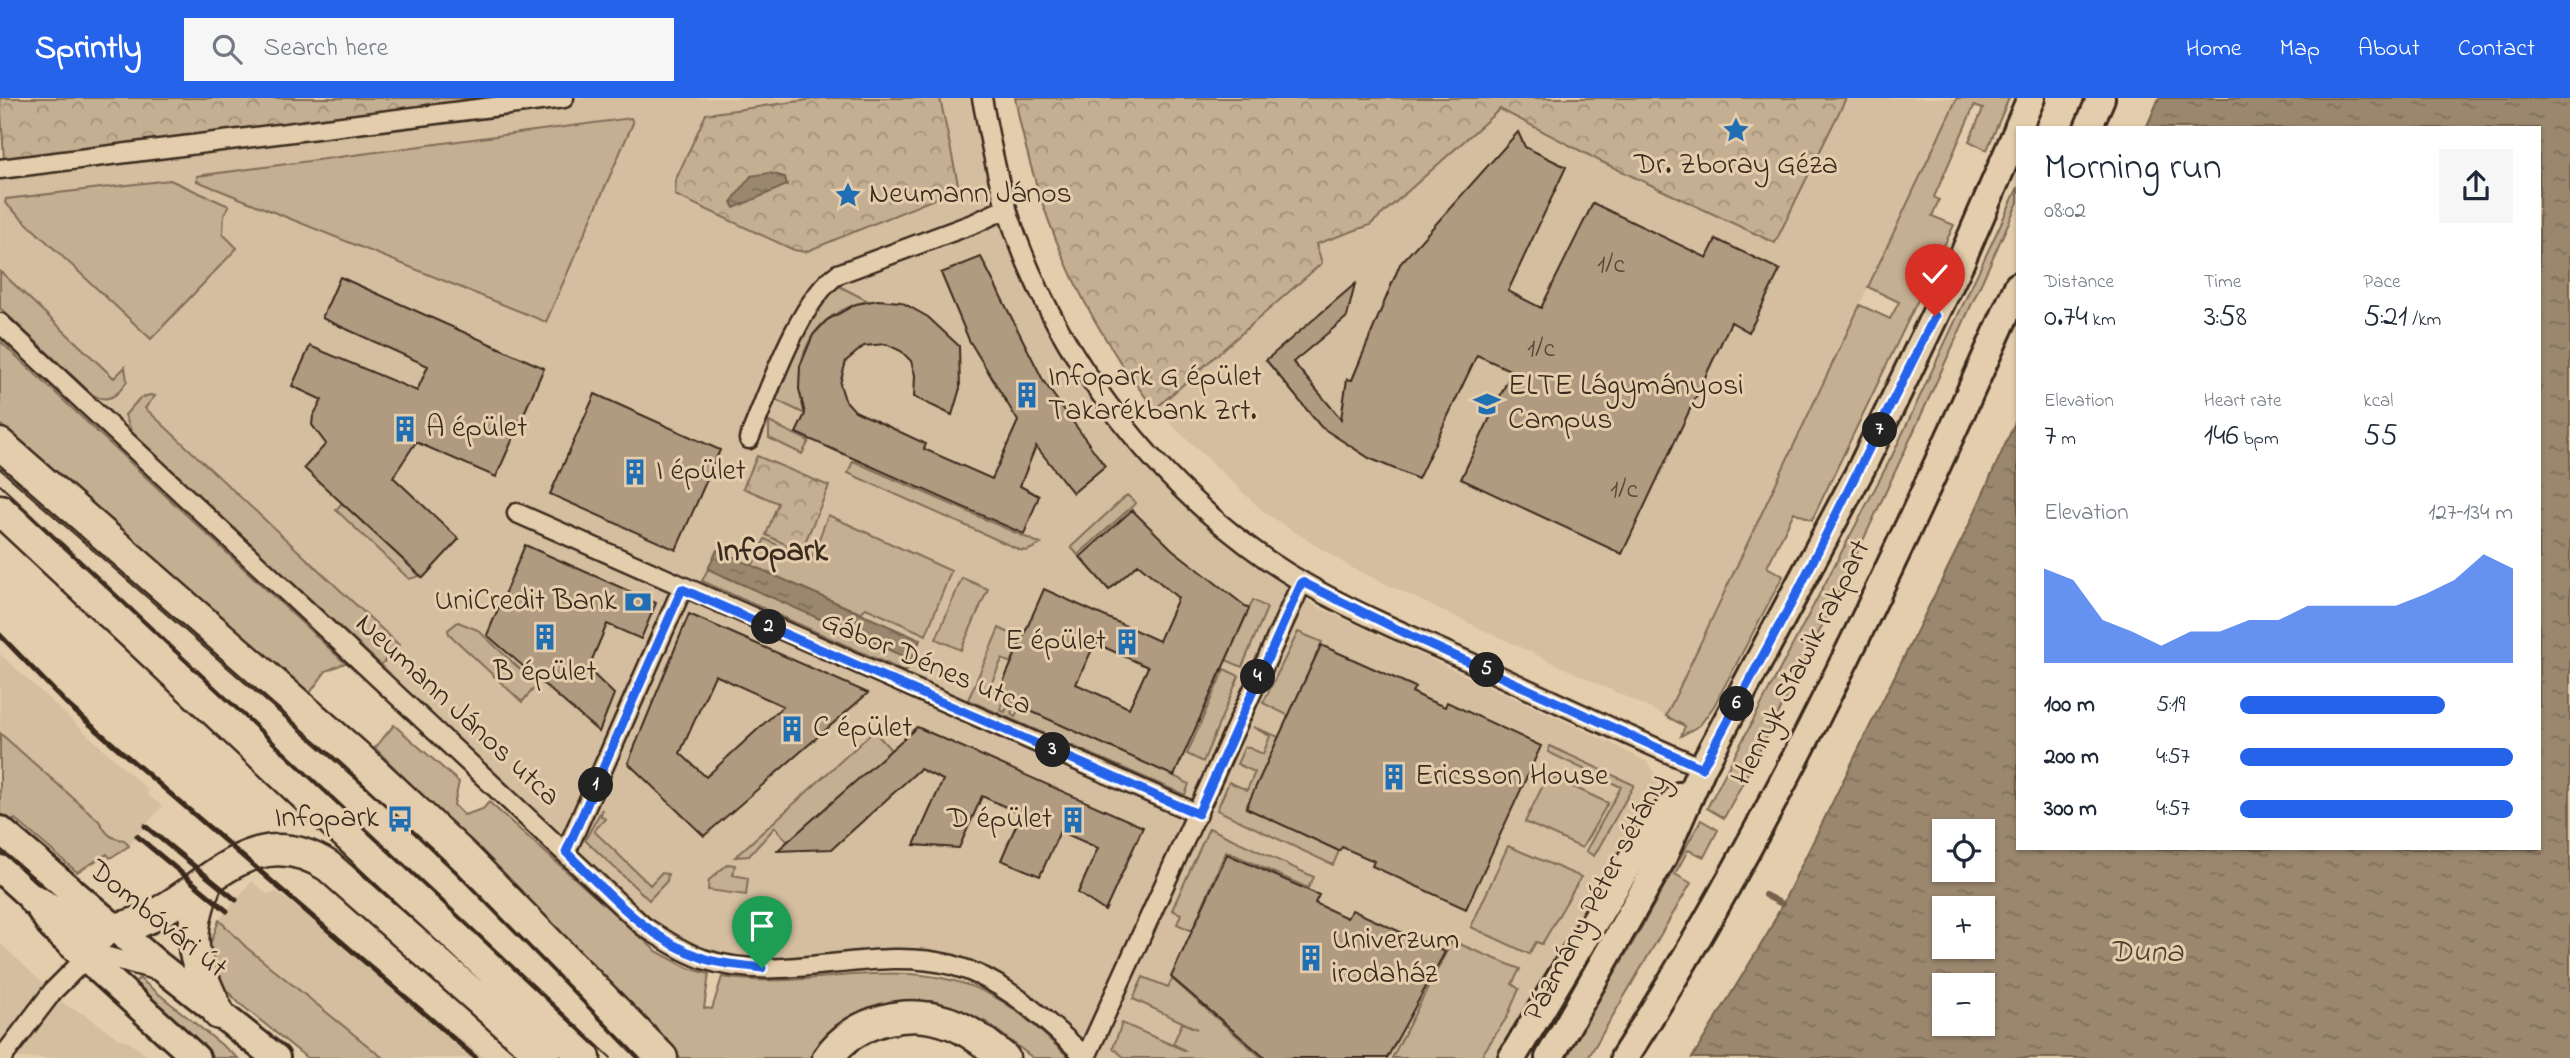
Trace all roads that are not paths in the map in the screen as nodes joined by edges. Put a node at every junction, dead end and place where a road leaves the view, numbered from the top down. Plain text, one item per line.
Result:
1 (564, 98) edge
2 (982, 98) edge
3 (2031, 98) edge
4 (2101, 98) edge
5 (2019, 126) edge
6 (2089, 126) edge
7 (2016, 134) edge
8 (0, 169) edge
9 (1007, 208) junction
10 (2016, 290) edge
11 (0, 323) edge
12 (749, 439) dead end
13 (0, 444) edge
14 (0, 509) edge
15 (517, 513) dead end
16 (1302, 582) junction
17 (682, 589) junction
18 (1702, 768) junction
19 (1198, 814) junction
20 (0, 830) edge
21 (566, 852) junction
22 (0, 869) edge
23 (207, 881) junction
24 (34, 900) junction
25 (115, 929) junction
26 (85, 958) junction
27 (169, 974) junction
28 (219, 1014) junction
29 (2, 1058) edge
30 (196, 1058) edge
31 (276, 1058) edge
32 (545, 1058) edge
33 (585, 1058) edge
34 (662, 1058) edge
35 (828, 1058) edge
36 (1004, 1058) edge
37 (1087, 1058) edge
38 (1513, 1058) edge
39 (1549, 1058) edge
40 (1624, 1058) edge

1 - 8 street
2 - 9 street
3 - 5 main road, Pázmány Péter sétány
4 - 6 main road
7 - 18 main road, Pázmány Péter sétány
9 - 12 street
9 - 16 street
10 - 40 main road, Henryk Sławik rakpart
11 - 21 street, Neumann János utca
13 - 34 main road
14 - 33 main road
15 - 17 street, Gábor Dénes utca
16 - 18 street
16 - 19 street
17 - 19 street, Gábor Dénes utca
17 - 21 street
18 - 38 main road, Pázmány Péter sétány
18 - 39 main road, Pázmány Péter sétány
19 - 37 street
20 - 25 main road, Dombóvári út
21 - 37 street, Neumann János utca
22 - 24 main road
23 - 25 main road
23 - 28 main road
23 - 32 main road
24 - 25 main road
24 - 26 main road
25 - 26 street
25 - 27 main road, Dombóvári út
26 - 27 street
26 - 29 street
26 - 30 main road
27 - 28 main road, Dombóvári út
28 - 31 main road, Dombóvári út
35 - 36 main road

